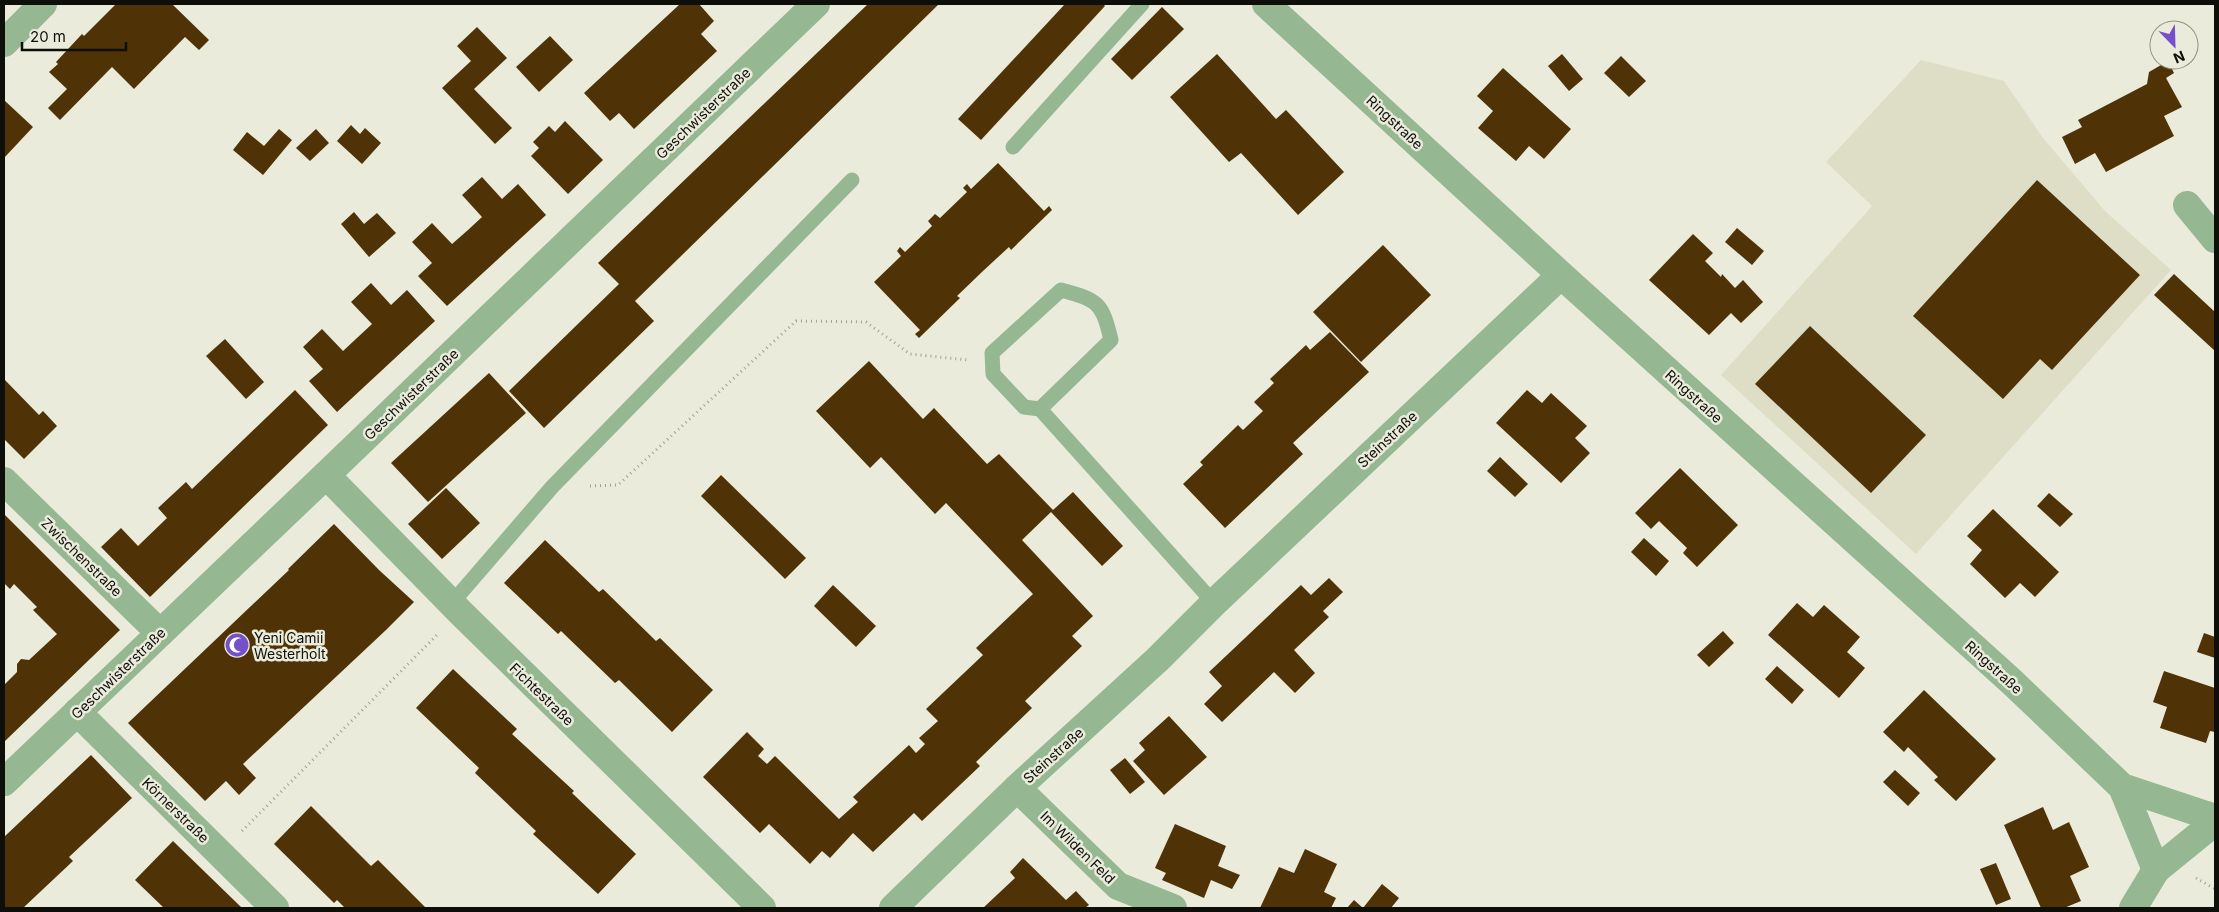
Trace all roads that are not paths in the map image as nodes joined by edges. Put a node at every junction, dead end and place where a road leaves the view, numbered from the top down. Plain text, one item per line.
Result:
1 (43, 4) edge
2 (816, 4) edge
3 (1142, 4) edge
4 (1266, 4) edge
5 (4, 43) edge
6 (1013, 148) dead end
7 (852, 180) dead end
8 (2187, 205) dead end
9 (2215, 238) edge
10 (1561, 275) junction
11 (1040, 409) junction
12 (326, 476) junction
13 (4, 481) edge
14 (1214, 603) junction
15 (455, 608) junction
16 (160, 633) junction
17 (77, 712) junction
18 (4, 782) edge
19 (2122, 787) junction
20 (1017, 788) junction
21 (2215, 818) edge
22 (2215, 822) edge
23 (2156, 870) junction
24 (275, 908) edge
25 (762, 908) edge
26 (893, 908) edge
27 (1173, 908) edge
28 (2133, 908) edge

1 - 5 street
2 - 12 street, Geschwisterstraße
3 - 6 lane
4 - 10 street, Ringstraße
7 - 15 lane
8 - 9 street
10 - 14 street, Steinstraße
10 - 19 street, Ringstraße
11 - 11 lane
11 - 14 lane
12 - 15 street, Fichtestraße
12 - 16 street, Geschwisterstraße
13 - 16 street, Zwischenstraße
14 - 20 street, Steinstraße
15 - 25 street, Fichtestraße
16 - 17 street, Geschwisterstraße
17 - 18 street, Geschwisterstraße
17 - 24 street, Körnerstraße
19 - 21 street, Ringstraße
19 - 23 street, Ringstraße
20 - 26 street, Steinstraße
20 - 27 street, Im Wilden Feld
22 - 23 street
23 - 28 street

